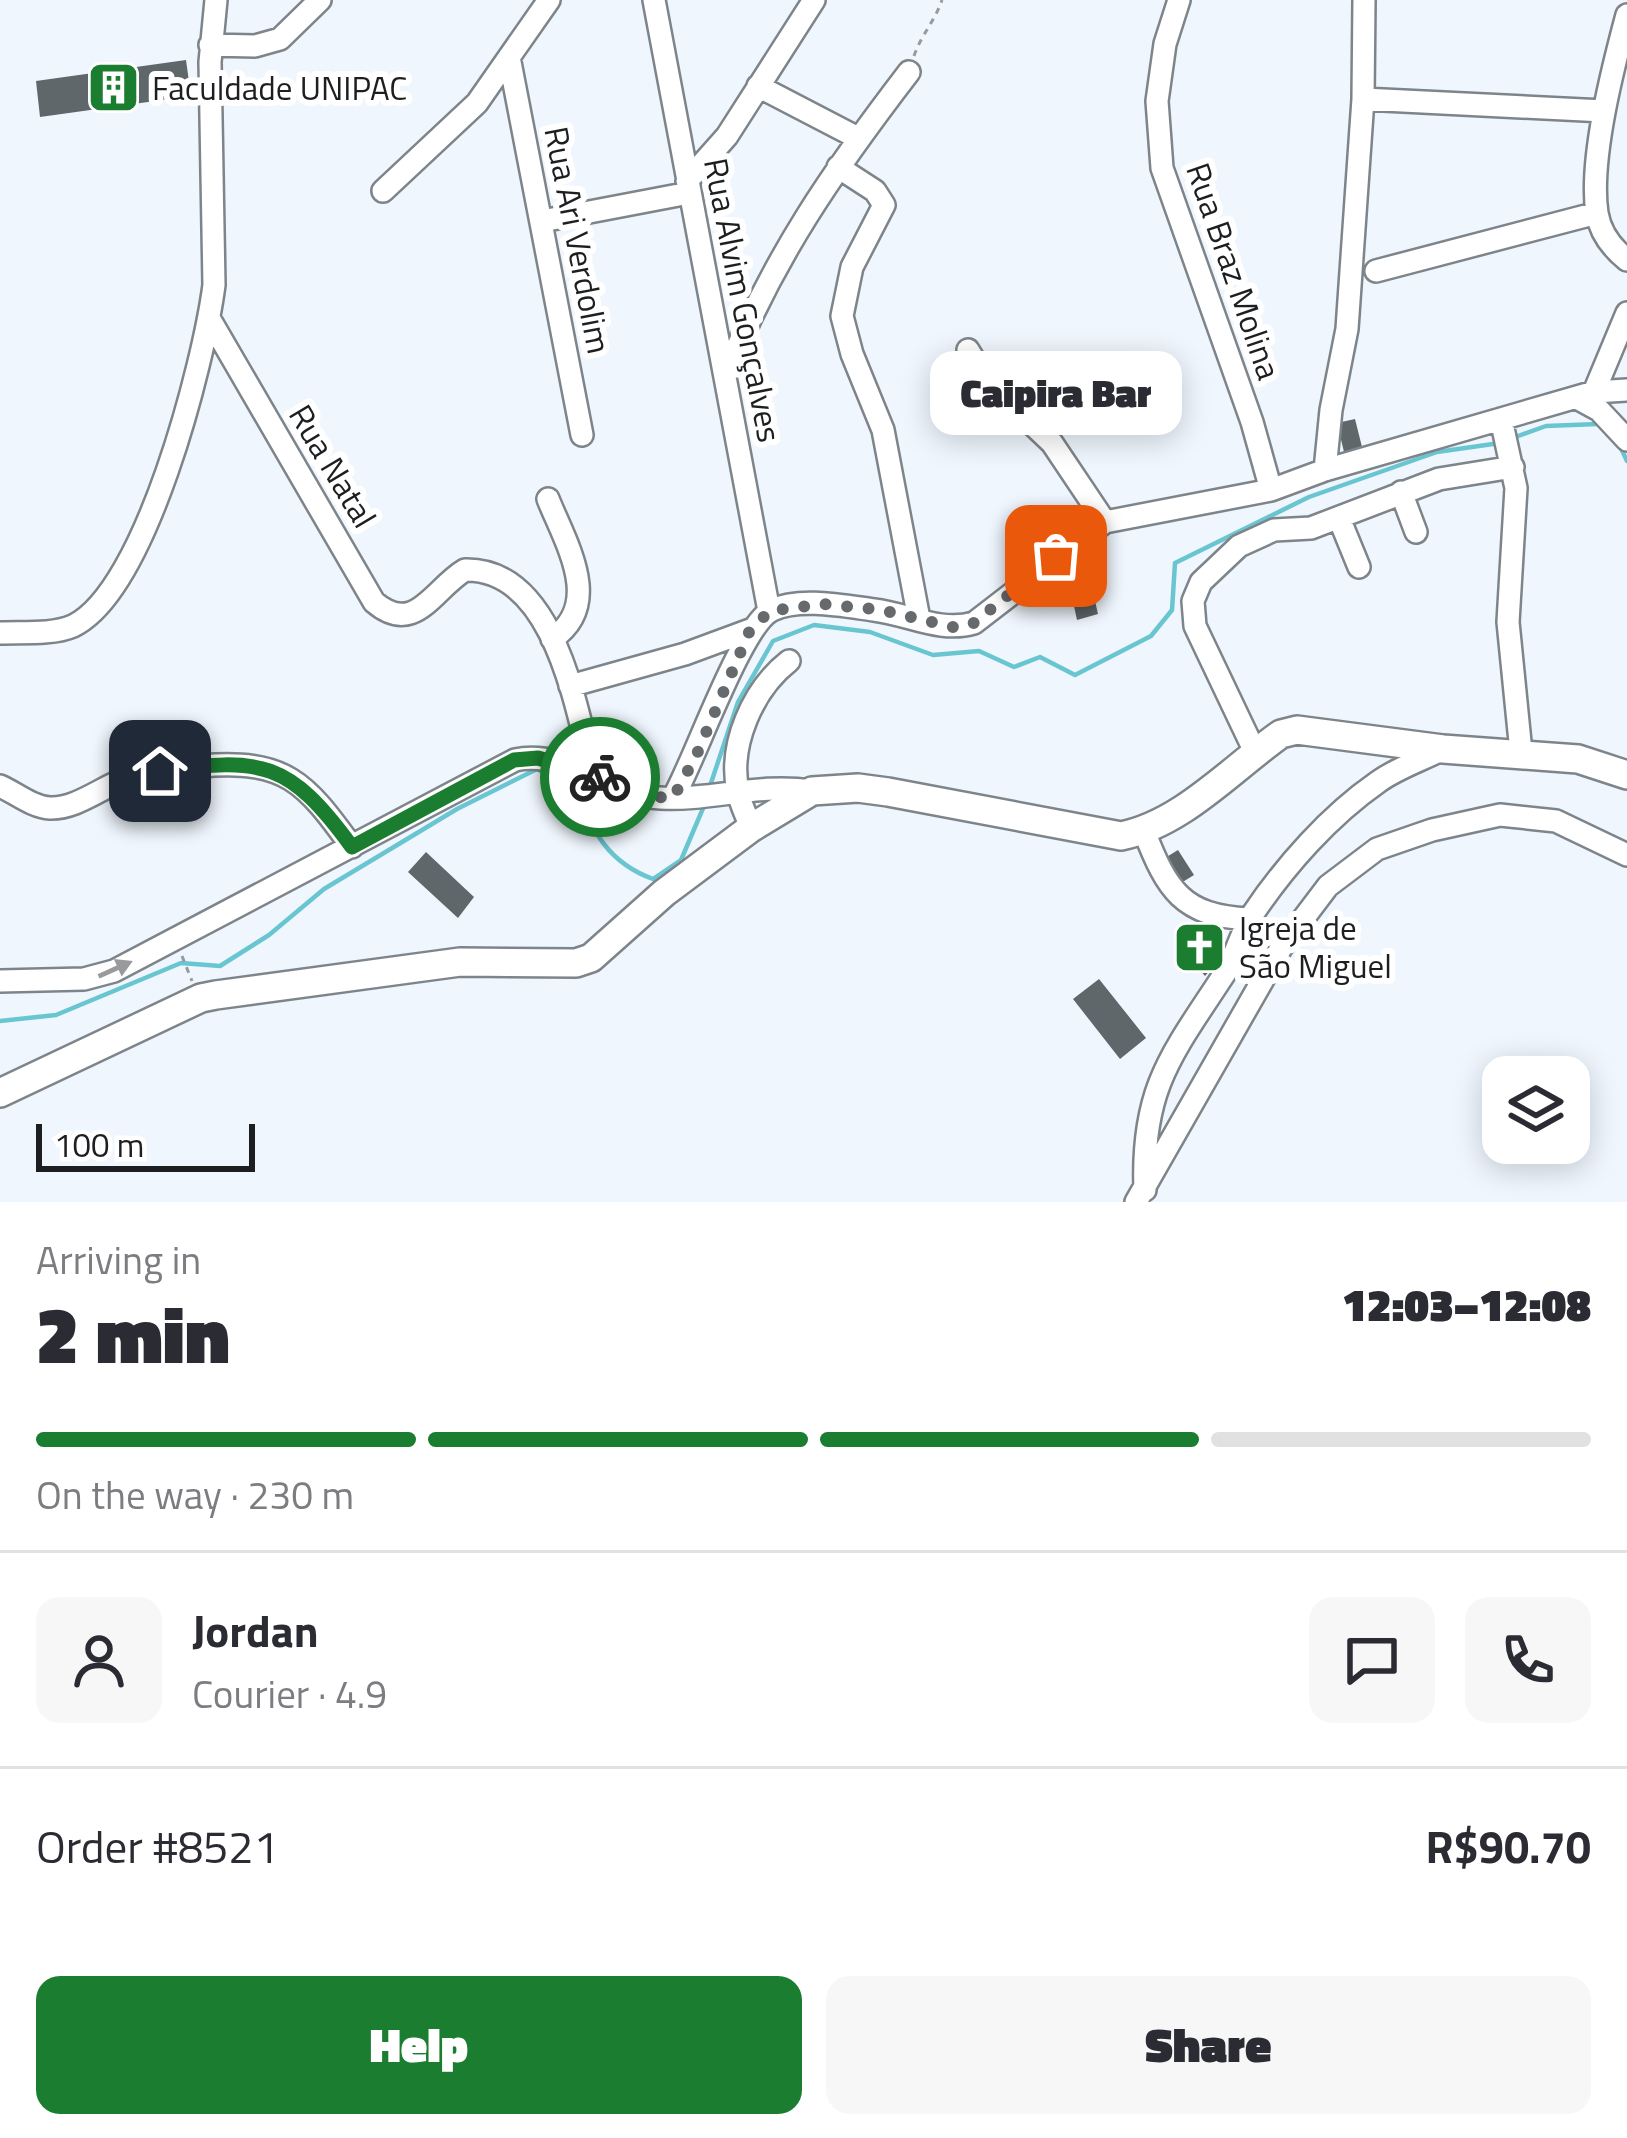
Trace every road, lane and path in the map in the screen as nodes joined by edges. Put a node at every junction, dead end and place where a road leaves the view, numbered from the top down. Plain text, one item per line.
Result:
1 (216, 0) edge
2 (320, 0) edge
3 (549, 0) edge
4 (654, 0) edge
5 (814, 0) edge
6 (942, 0) edge
7 (1178, 0) edge
8 (1364, 0) edge
9 (1627, 15) edge
10 (210, 45) junction
11 (509, 58) junction
12 (909, 72) joint
13 (758, 86) junction
14 (1363, 99) junction
15 (1604, 111) junction
16 (858, 138) junction
17 (838, 167) junction
18 (688, 187) junction
19 (383, 191) dead end
20 (1597, 213) junction
21 (542, 221) junction
22 (1627, 260) edge
23 (1376, 271) dead end
24 (1627, 314) edge
25 (209, 318) junction
26 (968, 350) dead end
27 (725, 377) junction
28 (1627, 390) edge
29 (1586, 395) junction
30 (1503, 423) junction
31 (582, 435) dead end
32 (1627, 440) edge
33 (1512, 463) junction
34 (1325, 470) junction
35 (1271, 490) junction
36 (1401, 492) junction
37 (548, 499) dead end
38 (1339, 518) junction
39 (1105, 522) junction
40 (1416, 532) dead end
41 (1359, 567) dead end
42 (770, 611) junction
43 (919, 619) junction
44 (750, 630) junction
45 (0, 633) edge
46 (552, 639) junction
47 (789, 661) dead end
48 (570, 686) junction
49 (1382, 742) junction
50 (1443, 749) junction
51 (1255, 752) junction
52 (1521, 752) junction
53 (593, 774) junction
54 (1627, 776) edge
55 (1379, 781) junction
56 (0, 786) edge
57 (733, 790) junction
58 (812, 790) junction
59 (679, 797) junction
60 (752, 828) junction
61 (1144, 831) junction
62 (352, 847) junction
63 (1627, 854) edge
64 (1250, 919) junction
65 (181, 954) dead end
66 (0, 981) edge
67 (194, 985) dead end
68 (0, 1093) edge
69 (1143, 1198) edge

1 - 10 street
2 - 10 street
3 - 11 street
4 - 18 street, Rua Alvim Gonçalves
5 - 13 street
6 - 12 path
7 - 35 street, Rua Braz Molina
8 - 14 street
9 - 15 street
10 - 25 street
11 - 19 street
11 - 21 street, Rua Ari Verdolim
12 - 16 street
13 - 16 street
13 - 18 street
14 - 15 street
14 - 34 street
15 - 20 street
16 - 17 street
17 - 27 street
17 - 43 street
18 - 21 street
18 - 27 street, Rua Alvim Gonçalves
20 - 22 street
20 - 23 street
21 - 31 street, Rua Ari Verdolim
24 - 29 street
25 - 45 street
25 - 46 street, Rua Natal
26 - 39 street
27 - 42 street, Rua Alvim Gonçalves
28 - 29 street
29 - 30 street
29 - 32 street
30 - 33 street
30 - 34 street
33 - 36 street
33 - 52 street
34 - 35 street
35 - 39 street
36 - 38 street
36 - 40 street
37 - 46 street
38 - 41 street
38 - 51 street
39 - 43 street
42 - 43 street
42 - 44 street
44 - 48 street
44 - 59 street
46 - 48 street, Rua Natal
47 - 57 street
48 - 53 street, Rua Natal
49 - 50 main road
49 - 51 main road
49 - 55 street
50 - 52 main road
50 - 55 street
51 - 61 main road
52 - 54 main road
53 - 59 street
53 - 62 street
55 - 64 street
56 - 62 street
57 - 58 street
57 - 59 street
57 - 60 street
58 - 60 main road
58 - 61 main road
60 - 68 main road
61 - 64 street
66 -> 62 street
63 - 69 street
64 - 69 street
65 - 67 path

